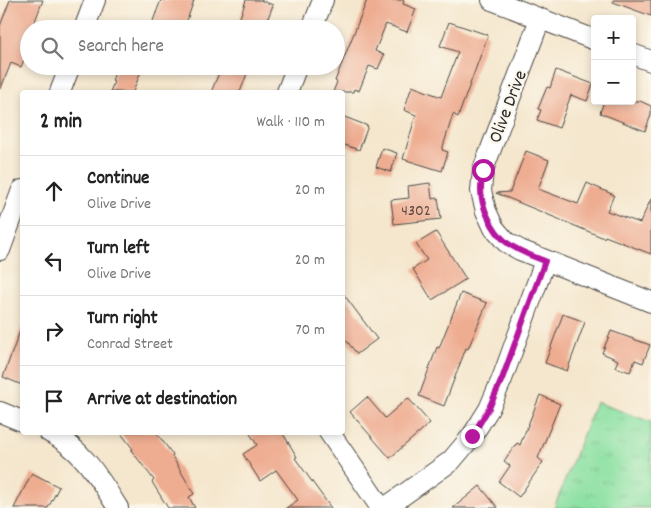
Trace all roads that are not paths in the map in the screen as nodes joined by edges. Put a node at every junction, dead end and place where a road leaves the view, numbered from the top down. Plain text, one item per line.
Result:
1 (95, 0) edge
2 (322, 0) edge
3 (492, 0) edge
4 (540, 18) junction
5 (87, 20) edge
6 (315, 20) edge
7 (591, 38) edge
8 (636, 55) edge
9 (651, 61) edge
10 (67, 75) edge
11 (294, 75) edge
12 (61, 90) edge
13 (288, 90) edge
14 (13, 200) edge
15 (0, 250) edge
16 (545, 261) junction
17 (651, 302) edge
18 (0, 412) edge
19 (20, 420) edge
20 (55, 435) edge
21 (331, 435) edge
22 (118, 508) edge
23 (381, 508) edge
24 (385, 508) edge

1 - 5 street
2 - 6 street
3 - 4 street
4 - 7 street
4 - 16 street, Olive Drive
8 - 9 street
10 - 12 street
11 - 13 street
14 - 15 street
16 - 17 street, Olive Drive
16 - 24 street
18 - 19 street
20 - 22 street
21 - 23 street

